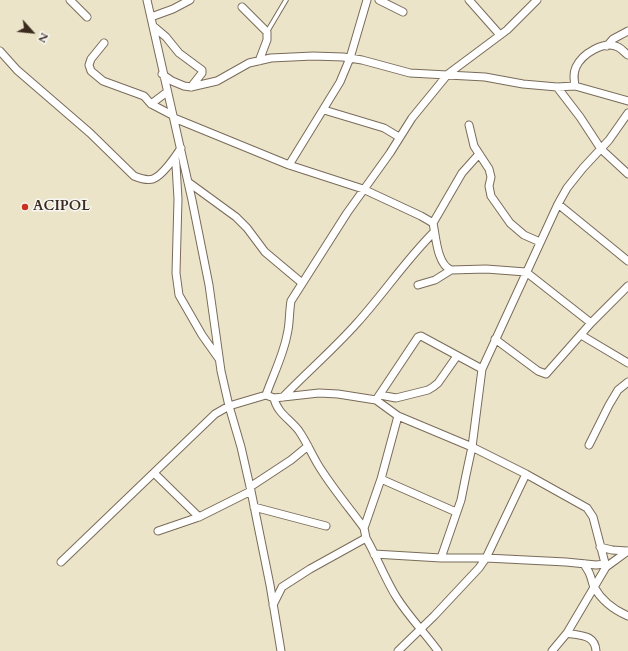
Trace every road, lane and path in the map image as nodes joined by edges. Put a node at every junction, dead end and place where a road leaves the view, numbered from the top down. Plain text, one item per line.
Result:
1 (70, 0) edge
2 (146, 0) edge
3 (190, 0) edge
4 (286, 0) edge
5 (367, 0) edge
6 (379, 0) edge
7 (469, 0) edge
8 (537, 0) edge
9 (242, 7) dead end
10 (403, 12) dead end
11 (87, 17) dead end
12 (151, 18) junction
13 (153, 25) junction
14 (628, 31) edge
15 (267, 32) junction
16 (500, 36) junction
17 (104, 43) dead end
18 (607, 46) junction
19 (0, 51) edge
20 (628, 55) edge
21 (350, 58) junction
22 (259, 61) junction
23 (162, 74) junction
24 (448, 74) junction
25 (575, 86) junction
26 (191, 87) junction
27 (557, 87) junction
28 (167, 92) junction
29 (628, 101) edge
30 (151, 104) junction
31 (324, 110) junction
32 (628, 113) edge
33 (173, 117) junction
34 (469, 125) dead end
35 (399, 137) junction
36 (181, 148) junction
37 (601, 149) junction
38 (479, 154) junction
39 (175, 157) junction
40 (289, 165) junction
41 (628, 174) edge
42 (188, 182) junction
43 (364, 189) junction
44 (558, 204) junction
45 (433, 224) junction
46 (434, 232) junction
47 (540, 242) junction
48 (628, 260) edge
49 (451, 270) junction
50 (526, 272) junction
51 (302, 283) junction
52 (418, 285) dead end
53 (628, 286) edge
54 (591, 323) junction
55 (581, 335) junction
56 (495, 339) junction
57 (457, 356) junction
58 (220, 359) junction
59 (628, 363) edge
60 (482, 369) junction
61 (628, 383) edge
62 (266, 395) junction
63 (283, 397) junction
64 (274, 398) junction
65 (378, 398) junction
66 (229, 406) junction
67 (398, 416) junction
68 (589, 445) dead end
69 (308, 446) junction
70 (472, 447) junction
71 (154, 473) junction
72 (526, 474) junction
73 (381, 479) junction
74 (251, 489) junction
75 (254, 507) junction
76 (456, 512) junction
77 (199, 517) junction
78 (326, 526) dead end
79 (364, 528) junction
80 (158, 531) dead end
81 (366, 538) junction
82 (600, 547) junction
83 (628, 551) edge
84 (374, 554) junction
85 (440, 558) junction
86 (486, 558) junction
87 (61, 562) dead end
88 (584, 564) junction
89 (605, 566) junction
90 (270, 585) junction
91 (593, 586) junction
92 (282, 588) junction
93 (273, 605) junction
94 (628, 616) edge
95 (422, 629) junction
96 (567, 633) junction
97 (281, 651) edge
98 (398, 651) edge
99 (438, 651) edge
100 (552, 651) edge
101 (596, 651) edge

1 - 11 street
2 - 12 street
3 - 12 street
4 - 15 lane
5 - 21 street
6 - 10 street
7 - 16 street
8 - 16 street
9 - 15 street
12 - 13 street
13 - 23 street
13 - 26 street
14 - 18 street
15 - 22 street
16 - 24 street
17 - 30 street
18 - 20 street
18 - 25 street
19 - 39 street
21 - 22 street
21 - 24 street
21 - 31 street
22 - 26 street
23 - 26 street
23 - 28 street
24 - 27 street
24 - 35 street
25 - 27 street
25 - 29 street
27 - 37 street
28 - 30 street
28 - 33 street
30 - 33 street
31 - 35 street
31 - 40 street
32 - 37 street
33 - 36 street
33 - 40 street
34 - 38 street
35 - 43 street
36 - 39 street
36 - 42 street
37 - 41 street
37 - 44 street
38 - 45 street
38 - 47 street
39 - 58 street
40 - 43 street
42 - 51 street
42 - 58 street
43 - 45 street
43 - 51 street
44 - 47 street
44 - 48 street
45 - 46 street
46 - 49 street
46 - 63 street
47 - 50 street
49 - 50 street
49 - 52 street
50 - 54 street
50 - 56 street
51 - 62 street
53 - 54 street
54 - 55 street
55 - 56 street
55 - 59 street
56 - 60 street
57 - 60 street
57 - 65 street
57 - 65 street
58 - 66 street
60 - 70 street
61 - 68 street
62 - 64 street
62 - 66 street
63 - 64 street
63 - 65 street
64 - 69 street
65 - 67 street
66 - 71 street
66 - 74 street
67 - 70 street
67 - 73 street
69 - 74 street
69 - 79 street
70 - 72 street
70 - 76 street
71 - 77 street
71 - 87 street
72 - 82 street
72 - 86 street
73 - 76 street
73 - 79 street
74 - 75 street
74 - 77 street
75 - 78 street
75 - 90 street
76 - 85 street
77 - 80 street
79 - 81 street
81 - 84 street
81 - 92 street
82 - 83 street
82 - 89 street
83 - 89 street
84 - 85 street
84 - 95 street
85 - 86 street
86 - 88 street
86 - 95 street
88 - 89 street
88 - 91 street
89 - 91 street
90 - 92 street
90 - 93 street
91 - 94 street
91 - 96 street
92 - 93 street
93 - 97 street
95 - 98 street
95 - 99 street
96 - 100 street
96 - 101 street

